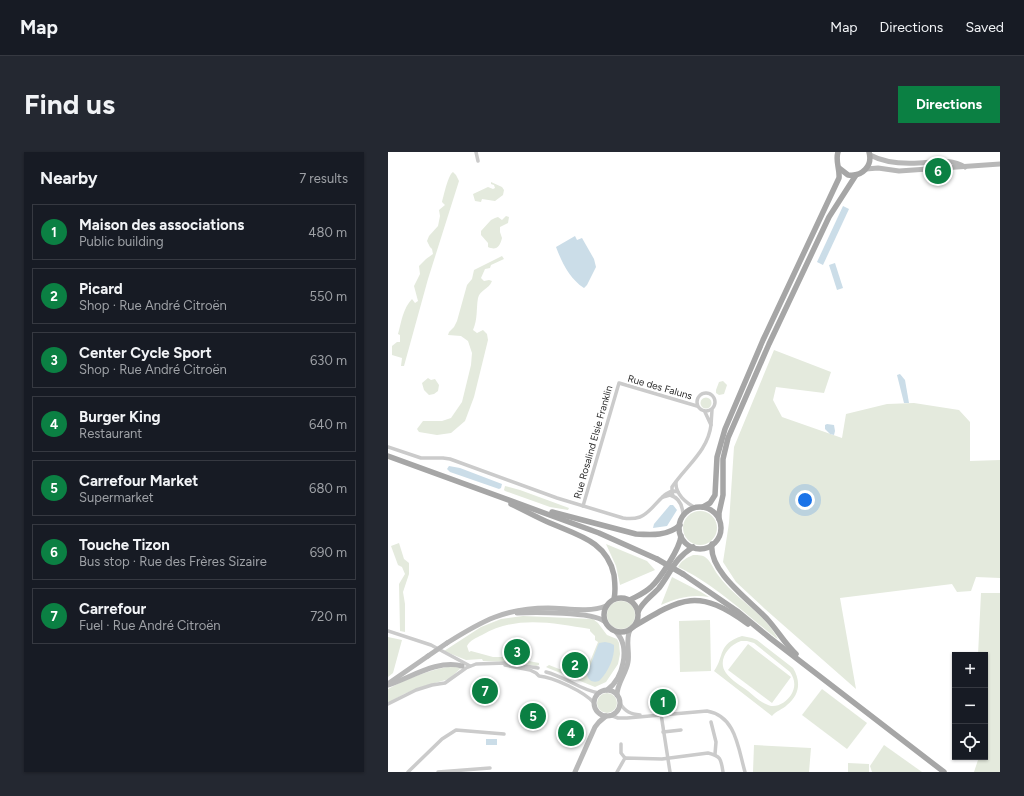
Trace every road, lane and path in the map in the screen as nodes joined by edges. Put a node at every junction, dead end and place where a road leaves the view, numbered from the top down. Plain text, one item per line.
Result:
1 (476, 152) edge
2 (838, 152) edge
3 (869, 154) edge
4 (478, 161) dead end
5 (946, 161) junction
6 (1000, 164) edge
7 (839, 167) junction
8 (965, 167) junction
9 (866, 169) junction
10 (946, 169) junction
11 (856, 175) junction
12 (618, 383) joint
13 (697, 406) junction
14 (712, 410) junction
15 (705, 412) junction
16 (711, 425) junction
17 (388, 447) edge
18 (388, 456) edge
19 (676, 482) junction
20 (472, 486) junction
21 (672, 491) junction
22 (678, 492) junction
23 (673, 496) junction
24 (662, 498) junction
25 (583, 506) junction
26 (703, 507) junction
27 (696, 508) junction
28 (683, 516) junction
29 (719, 519) junction
30 (680, 525) junction
31 (681, 536) junction
32 (712, 544) junction
33 (693, 547) junction
34 (614, 599) junction
35 (630, 600) junction
36 (606, 606) junction
37 (638, 612) junction
38 (508, 613) junction
39 (604, 621) junction
40 (631, 629) junction
41 (388, 631) edge
42 (616, 632) junction
43 (770, 638) junction
44 (459, 660) junction
45 (496, 663) junction
46 (466, 667) junction
47 (541, 668) junction
48 (546, 672) junction
49 (815, 672) junction
50 (536, 673) junction
51 (543, 676) junction
52 (388, 684) edge
53 (607, 690) junction
54 (599, 693) junction
55 (617, 695) junction
56 (594, 703) junction
57 (388, 704) edge
58 (620, 704) junction
59 (597, 712) junction
60 (661, 714) junction
61 (652, 715) junction
62 (608, 716) junction
63 (711, 722) dead end
64 (595, 727) junction
65 (681, 730) dead end
66 (663, 732) junction
67 (504, 734) dead end
68 (621, 744) dead end
69 (715, 754) junction
70 (625, 758) junction
71 (668, 759) junction
72 (490, 768) dead end
73 (408, 772) edge
74 (438, 772) edge
75 (575, 772) edge
76 (617, 772) edge
77 (670, 772) edge
78 (724, 772) edge
79 (745, 772) edge
80 (944, 772) edge

1 - 4 street
2 - 7 main road
3 - 5 main road
3 - 9 main road
5 - 8 main road
5 - 10 street
6 - 8 main road
7 - 11 main road
7 - 26 main road
8 - 10 main road
9 - 10 main road
9 - 11 main road
11 - 29 main road
12 - 13 street, Rue des Faluns
12 - 25 street, Rue Rosalind Elsie Franklin
13 - 14 street
13 - 15 street
14 - 15 street
14 - 16 street
15 - 16 street
16 - 19 street
17 - 25 street
18 - 20 main road
19 - 21 street
19 - 22 street
20 - 30 main road
20 - 34 main road
20 - 43 main road, bridge
21 - 22 street
21 - 23 street
21 - 24 street
22 - 27 street
23 - 24 street
23 - 28 street
24 - 25 street
26 - 27 main road
26 - 29 main road
27 - 28 main road
28 - 30 main road
29 - 32 main road
30 - 31 main road
31 - 33 main road
31 - 35 main road
32 - 33 main road
32 - 49 main road
33 - 37 main road
34 - 35 main road
34 - 36 main road
35 - 37 main road
36 - 38 main road
36 - 39 main road
37 - 40 main road
38 - 39 main road
38 - 52 main road, bridge
39 - 42 main road
40 - 42 main road
40 - 43 main road
40 - 55 main road
41 - 44 street
42 - 53 main road
43 - 49 main road
44 - 46 street
44 - 46 street
45 - 46 street
45 - 47 street
45 - 50 street
46 - 52 main road
46 - 57 street
47 - 48 street
47 - 50 street
48 - 51 street
48 - 54 street
49 - 80 main road
50 - 51 street
51 - 56 street
53 - 54 main road
53 - 55 main road
54 - 56 main road
55 - 58 main road
56 - 59 main road
58 - 61 street
58 - 62 main road
59 - 62 main road
59 - 64 main road
60 - 61 street
60 - 66 street
60 - 79 street
61 - 62 street
62 - 64 main road
63 - 69 street
64 - 75 main road
65 - 66 street
66 - 71 street
67 - 73 street
68 - 70 street
69 - 71 street
69 - 78 street
70 - 71 street
70 - 76 street
71 - 77 street
72 - 74 street

